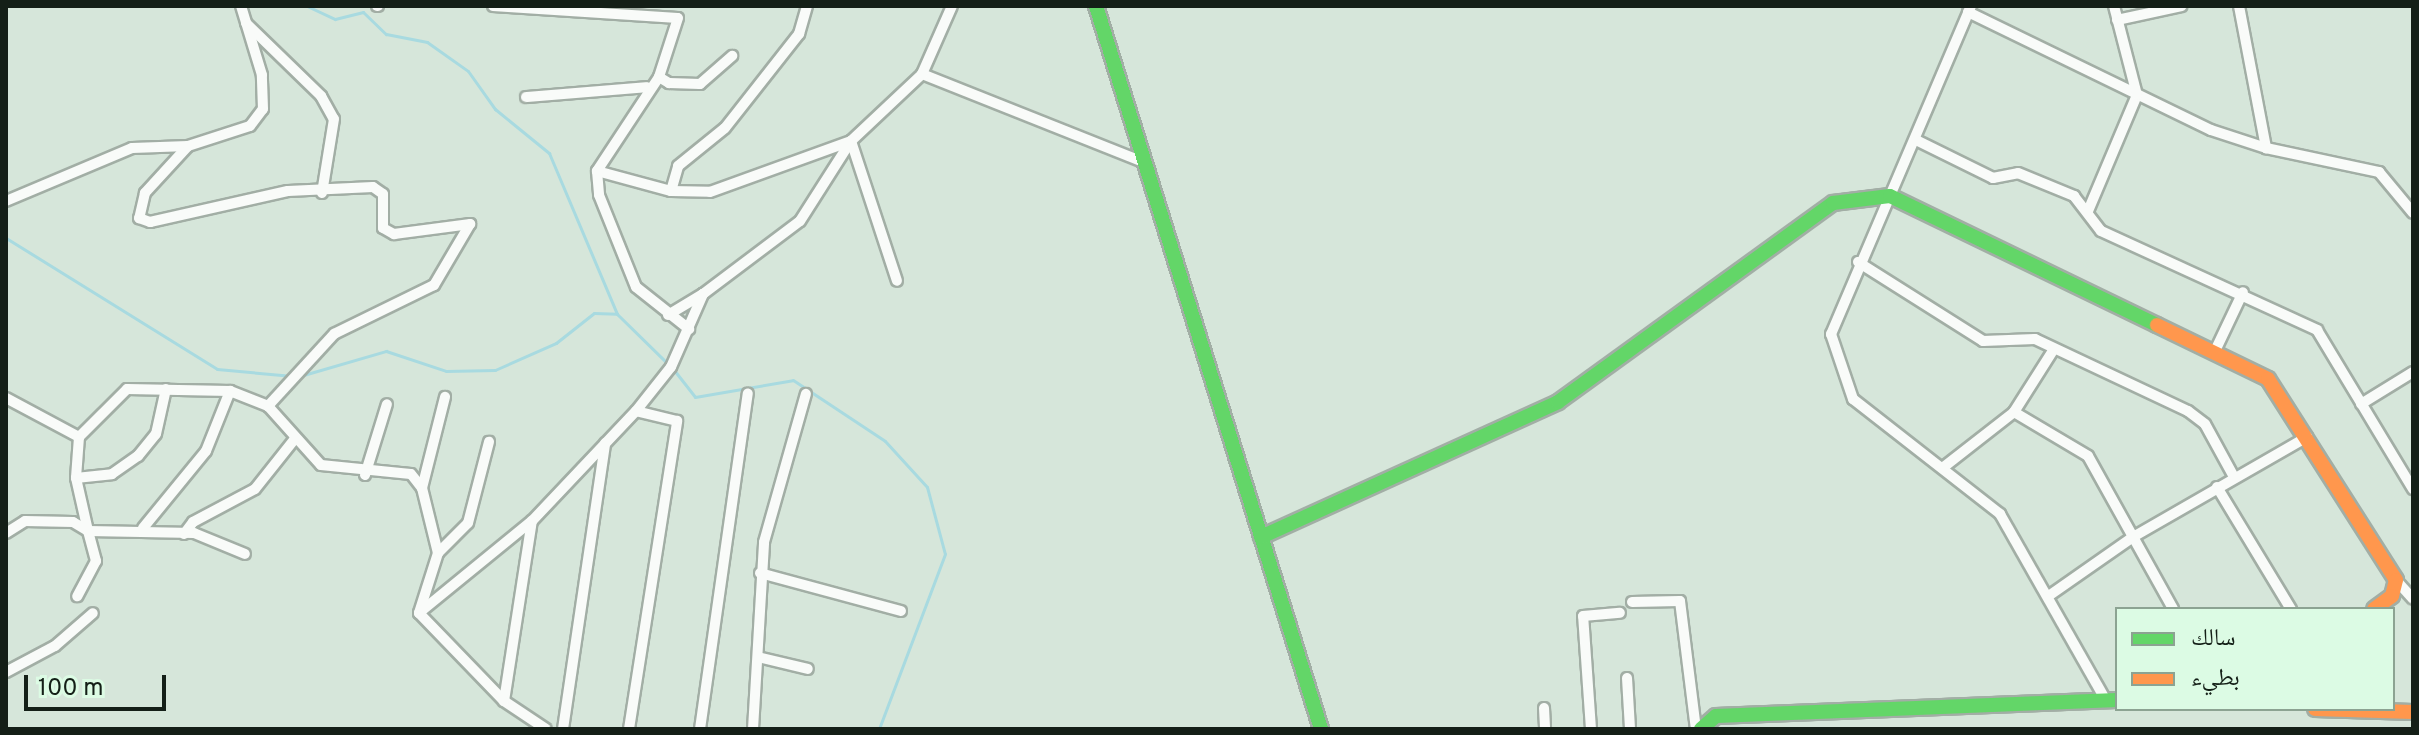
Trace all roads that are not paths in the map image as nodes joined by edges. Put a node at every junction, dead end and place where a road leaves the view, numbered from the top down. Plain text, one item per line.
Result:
1 (241, 6) edge
2 (493, 6) edge
3 (807, 6) edge
4 (952, 6) edge
5 (1096, 6) edge
6 (2114, 6) edge
7 (2182, 6) edge
8 (2239, 6) edge
9 (1970, 9) edge
10 (678, 12) edge
11 (2117, 20) junction
12 (245, 21) junction
13 (732, 56) dead end
14 (922, 74) junction
15 (659, 77) junction
16 (647, 87) junction
17 (2137, 95) junction
18 (526, 97) dead end
19 (1916, 140) junction
20 (851, 141) junction
21 (188, 146) junction
22 (2266, 148) junction
23 (1146, 163) junction
24 (597, 171) junction
25 (671, 191) junction
26 (322, 193) junction
27 (1890, 196) junction
28 (6, 201) edge
29 (2088, 205) junction
30 (2413, 213) edge
31 (1858, 262) junction
32 (897, 281) dead end
33 (2243, 292) junction
34 (703, 294) junction
35 (668, 315) junction
36 (689, 329) junction
37 (2054, 349) junction
38 (2215, 351) junction
39 (2413, 372) edge
40 (166, 389) junction
41 (230, 391) junction
42 (748, 393) dead end
43 (806, 394) dead end
44 (445, 397) dead end
45 (6, 398) edge
46 (387, 404) dead end
47 (2361, 404) junction
48 (268, 406) junction
49 (636, 411) junction
50 (2014, 412) junction
51 (79, 437) junction
52 (2307, 437) junction
53 (294, 440) junction
54 (489, 442) dead end
55 (605, 443) junction
56 (1945, 466) junction
57 (365, 475) junction
58 (2234, 477) junction
59 (76, 478) junction
60 (2217, 487) junction
61 (422, 488) junction
62 (2413, 489) edge
63 (532, 521) junction
64 (143, 528) junction
65 (88, 531) junction
66 (6, 533) edge
67 (184, 534) junction
68 (1261, 537) junction
69 (2133, 537) junction
70 (438, 553) junction
71 (245, 554) dead end
72 (760, 573) junction
73 (2396, 580) junction
74 (2050, 595) junction
75 (77, 596) dead end
76 (2413, 599) edge
77 (1632, 602) dead end
78 (2172, 607) edge
79 (2290, 607) edge
80 (2377, 607) edge
81 (901, 611) dead end
82 (93, 613) dead end
83 (419, 613) junction
84 (1620, 613) dead end
85 (762, 658) junction
86 (808, 669) dead end
87 (6, 672) edge
88 (1627, 678) dead end
89 (2111, 700) edge
90 (504, 701) junction
91 (1544, 708) dead end
92 (2380, 711) edge
93 (2413, 712) edge
94 (546, 729) edge
95 (563, 729) edge
96 (629, 729) edge
97 (700, 729) edge
98 (753, 729) edge
99 (1321, 729) edge
100 (1545, 729) edge
101 (1591, 729) edge
102 (1630, 729) edge
103 (1698, 729) edge

1 - 12 street
2 - 10 street
3 - 25 street
4 - 14 street
5 - 23 street
6 - 11 street
7 - 11 street
8 - 22 street
9 - 17 street
9 - 19 street
10 - 15 street
11 - 17 street
12 - 21 street
12 - 26 street
13 - 15 street
14 - 20 street
14 - 23 street
15 - 16 street
16 - 18 street
16 - 24 street
17 - 22 street
17 - 29 street
19 - 27 street
19 - 29 street
20 - 25 street
20 - 32 street
20 - 34 street
21 - 26 street
21 - 28 street
22 - 30 street
23 - 68 street
24 - 25 street
24 - 35 street
26 - 48 street
27 - 31 street
27 - 38 street
27 - 68 street
29 - 33 street
31 - 37 street
31 - 56 street
33 - 38 street
33 - 47 street
34 - 35 street
34 - 36 street
35 - 36 street
36 - 49 street
37 - 50 street
37 - 58 street
38 - 52 street
39 - 47 street
40 - 41 street
40 - 51 street
40 - 59 street
41 - 48 street
41 - 64 street
42 - 97 street
43 - 72 street
44 - 61 street
45 - 51 street
46 - 57 street
47 - 62 street
48 - 53 street
49 - 55 street
49 - 96 street
50 - 56 street
50 - 69 street
51 - 59 street
52 - 58 street
52 - 73 street
53 - 57 street
53 - 67 street
54 - 70 street
55 - 63 street
55 - 95 street
56 - 74 street
57 - 61 street
58 - 60 street
59 - 65 street
60 - 69 street
60 - 79 street
61 - 70 street
63 - 83 street
63 - 90 street
64 - 65 street
64 - 67 street
65 - 66 street
65 - 75 street
67 - 71 street
68 - 99 street
69 - 74 street
69 - 78 street
70 - 83 street
72 - 81 street
72 - 85 street
73 - 76 street
73 - 80 street
74 - 89 street
77 - 103 street
82 - 87 street
83 - 90 street
84 - 101 street
85 - 86 street
85 - 98 street
88 - 102 street
89 - 103 street
90 - 94 street
91 - 100 street
92 - 93 street

